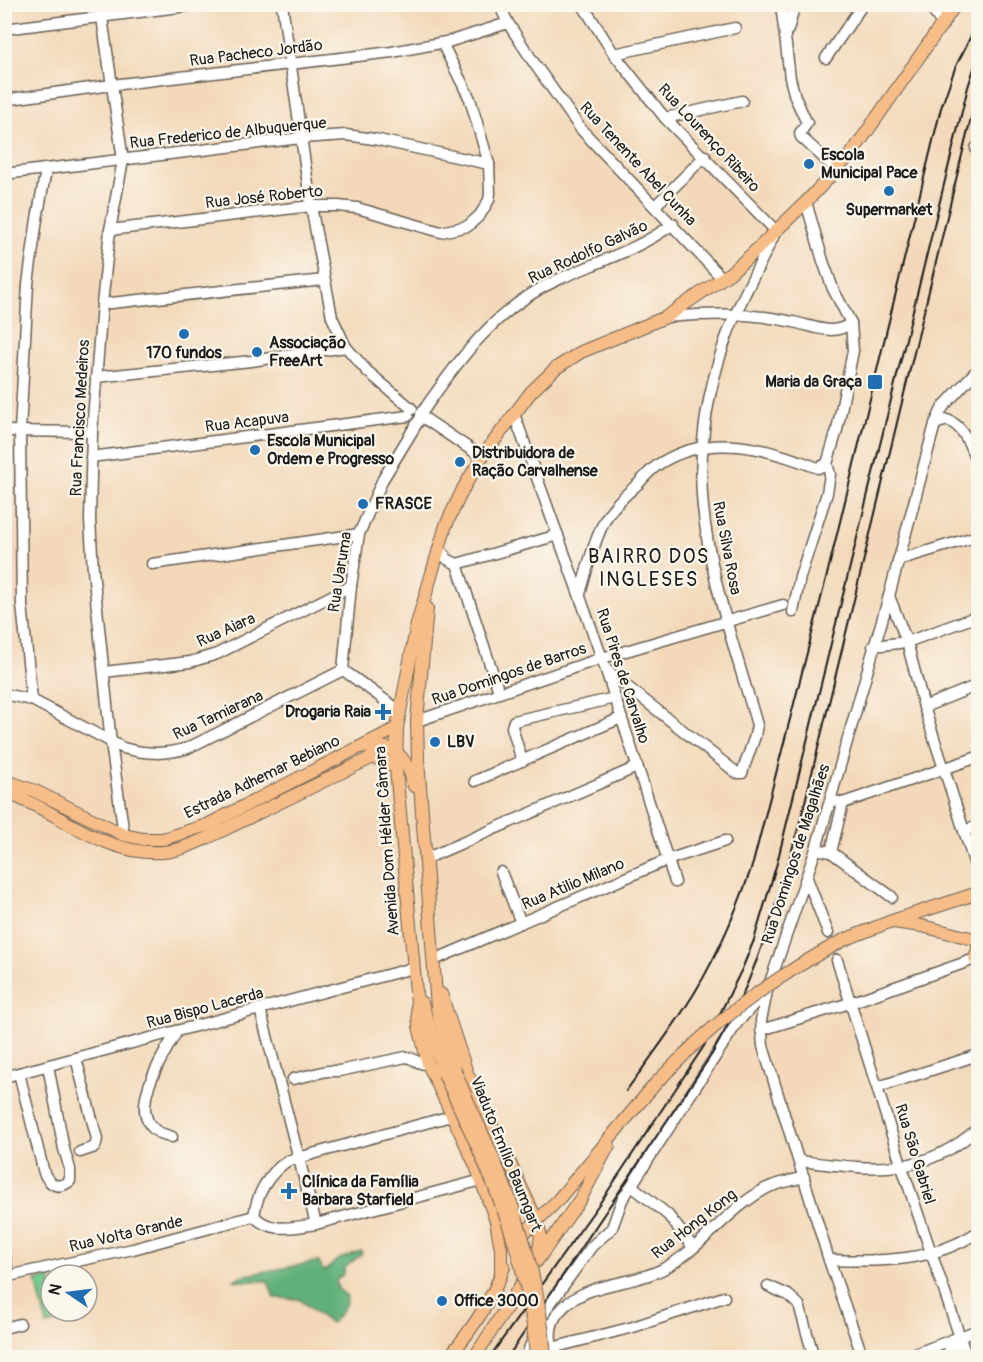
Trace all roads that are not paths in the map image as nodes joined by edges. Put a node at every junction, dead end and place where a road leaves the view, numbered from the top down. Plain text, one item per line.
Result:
1 (100, 4) edge
2 (203, 4) edge
3 (282, 4) edge
4 (499, 4) edge
5 (582, 4) edge
6 (781, 4) edge
7 (795, 4) edge
8 (863, 4) edge
9 (928, 4) edge
10 (956, 4) edge
11 (102, 18) junction
12 (508, 22) junction
13 (943, 25) junction
14 (735, 28) dead end
15 (4, 29) edge
16 (785, 39) junction
17 (442, 43) junction
18 (614, 54) junction
19 (826, 58) dead end
20 (290, 65) junction
21 (112, 85) junction
22 (4, 100) edge
23 (742, 101) dead end
24 (665, 118) junction
25 (302, 138) junction
26 (705, 156) junction
27 (123, 160) junction
28 (489, 164) junction
29 (46, 170) junction
30 (837, 170) junction
31 (4, 174) edge
32 (806, 202) junction
33 (311, 206) junction
34 (654, 206) junction
35 (673, 224) junction
36 (110, 230) junction
37 (776, 231) junction
38 (722, 278) junction
39 (324, 280) junction
40 (102, 304) junction
41 (736, 315) junction
42 (666, 317) junction
43 (851, 323) junction
44 (346, 347) junction
45 (978, 369) edge
46 (96, 377) junction
47 (514, 414) junction
48 (416, 415) junction
49 (935, 424) junction
50 (4, 431) edge
51 (20, 431) junction
52 (92, 432) junction
53 (703, 447) junction
54 (91, 457) junction
55 (482, 457) junction
56 (978, 465) edge
57 (822, 466) junction
58 (359, 534) junction
59 (558, 535) junction
60 (978, 536) edge
61 (898, 560) junction
62 (446, 562) junction
63 (152, 564) dead end
64 (351, 586) junction
65 (428, 588) junction
66 (580, 594) junction
67 (889, 596) junction
68 (783, 605) dead end
69 (793, 612) dead end
70 (978, 616) edge
71 (727, 622) junction
72 (907, 642) junction
73 (873, 646) junction
74 (602, 658) junction
75 (343, 670) junction
76 (606, 670) junction
77 (104, 672) junction
78 (978, 685) edge
79 (499, 692) junction
80 (4, 694) edge
81 (615, 698) junction
82 (33, 700) junction
83 (924, 707) junction
84 (400, 711) junction
85 (621, 718) junction
86 (417, 721) junction
87 (397, 728) junction
88 (111, 743) junction
89 (361, 747) junction
90 (395, 750) junction
91 (978, 757) edge
92 (522, 761) junction
93 (637, 767) junction
94 (396, 768) junction
95 (944, 768) junction
96 (4, 780) edge
97 (475, 781) dead end
98 (4, 792) edge
99 (831, 800) junction
100 (843, 803) junction
101 (978, 826) edge
102 (964, 831) junction
103 (124, 835) junction
104 (422, 835) junction
105 (725, 841) dead end
106 (816, 849) junction
107 (831, 852) junction
108 (425, 859) junction
109 (667, 860) junction
110 (501, 872) dead end
111 (978, 874) edge
112 (807, 878) junction
113 (675, 882) dead end
114 (978, 893) edge
115 (892, 897) dead end
116 (429, 899) junction
117 (407, 900) junction
118 (889, 922) junction
119 (521, 923) junction
120 (828, 933) dead end
121 (978, 940) edge
122 (977, 959) edge
123 (434, 960) junction
124 (837, 960) dead end
125 (413, 968) junction
126 (436, 976) junction
127 (417, 988) junction
128 (767, 991) junction
129 (850, 1003) junction
130 (260, 1009) junction
131 (761, 1030) junction
132 (177, 1031) junction
133 (978, 1055) edge
134 (76, 1058) junction
135 (428, 1064) junction
136 (48, 1066) junction
137 (449, 1071) junction
138 (8, 1075) edge
139 (293, 1079) dead end
140 (878, 1087) junction
141 (451, 1116) junction
142 (618, 1128) junction
143 (978, 1128) edge
144 (172, 1137) dead end
145 (80, 1152) dead end
146 (300, 1156) junction
147 (800, 1161) junction
148 (903, 1167) junction
149 (804, 1177) junction
150 (482, 1180) junction
151 (632, 1186) junction
152 (525, 1195) junction
153 (557, 1201) junction
154 (254, 1216) junction
155 (569, 1216) junction
156 (496, 1221) junction
157 (536, 1221) junction
158 (316, 1224) junction
159 (978, 1232) edge
160 (541, 1236) junction
161 (517, 1239) junction
162 (693, 1247) junction
163 (4, 1254) edge
164 (932, 1254) junction
165 (830, 1260) junction
166 (533, 1267) junction
167 (501, 1275) junction
168 (7, 1277) edge
169 (768, 1286) dead end
170 (724, 1297) dead end
171 (20, 1324) dead end
172 (4, 1328) edge
173 (468, 1334) junction
174 (550, 1334) junction
175 (972, 1334) edge
176 (532, 1339) junction
177 (550, 1354) edge
178 (440, 1358) edge
179 (448, 1358) edge
180 (474, 1358) edge
181 (528, 1358) edge
182 (536, 1358) edge
183 (814, 1358) edge
184 (863, 1358) edge
185 (904, 1358) edge
186 (944, 1358) edge
187 (967, 1358) edge

1 - 11 street, Rua Francisco Medeiros
2 - 11 street
3 - 20 street
4 - 12 street, Rua Tenente Abel Cunha
5 - 18 street, Rua Lourenço Ribeiro
6 - 16 street
7 - 16 street
8 - 19 street
9 - 13 street
10 - 13 main road, Avenida Dom Hélder Câmara
11 - 15 street
11 - 21 street, Rua Francisco Medeiros
12 - 17 street, Rua Pacheco Jordão
12 - 34 street, Rua Tenente Abel Cunha
13 - 30 main road, Avenida Dom Hélder Câmara
14 - 18 street
16 - 30 street
17 - 20 street, Rua Pacheco Jordão
17 - 28 street, Rua José Roberto
18 - 24 street, Rua Lourenço Ribeiro
20 - 21 street, Rua Pacheco Jordão
20 - 25 street
21 - 22 street, Rua Pacheco Jordão
21 - 27 street, Rua Francisco Medeiros
23 - 24 street
24 - 26 street, Rua Lourenço Ribeiro
25 - 27 street, Rua Frederico de Albuquerque
25 - 28 street, Rua Frederico de Albuquerque
25 - 33 street
26 - 34 street
26 - 37 street, Rua Lourenço Ribeiro
27 - 29 street, Rua Frederico de Albuquerque
27 - 36 street, Rua Francisco Medeiros
28 - 33 street, Rua José Roberto
29 - 31 street, Rua Frederico de Albuquerque
29 - 51 street
30 - 32 main road, Avenida Dom Hélder Câmara
32 - 37 main road, Avenida Dom Hélder Câmara
32 - 43 street
33 - 36 street, Rua José Roberto
33 - 39 street
34 - 35 street, Rua Tenente Abel Cunha
35 - 38 street, Rua Tenente Abel Cunha
35 - 48 street, Rua Rodolfo Galvão
36 - 40 street, Rua Francisco Medeiros
37 - 38 main road, Avenida Dom Hélder Câmara
37 - 41 street, Rua Silva Rosa
38 - 42 main road, Avenida Dom Hélder Câmara
39 - 40 street
39 - 44 street
40 - 46 street, Rua Francisco Medeiros
41 - 42 street
41 - 43 street
41 - 53 street, Rua Silva Rosa
42 - 47 main road, Avenida Dom Hélder Câmara
43 - 57 street
44 - 46 street
44 - 48 street
45 - 49 street, Rua Domingos de Magalhães
46 - 52 street, Rua Francisco Medeiros
47 - 55 main road, Avenida Dom Hélder Câmara
47 - 59 street, Rua Pires de Carvalho
48 - 54 street, Rua Acapuva
48 - 55 street
48 - 58 street, Rua Uaruma
49 - 56 street
49 - 61 street, Rua Domingos de Magalhães
50 - 51 street
51 - 52 street
51 - 82 street
52 - 54 street, Rua Francisco Medeiros
53 - 57 street
53 - 66 street
53 - 71 street, Rua Silva Rosa
54 - 77 street, Rua Francisco Medeiros
55 - 62 main road, Avenida Dom Hélder Câmara
57 - 69 street
58 - 63 street
58 - 64 street, Rua Uaruma
59 - 62 street
59 - 66 street, Rua Pires de Carvalho
60 - 61 street
61 - 67 street, Rua Domingos de Magalhães
62 - 65 main road, Avenida Dom Hélder Câmara
62 - 79 street
64 - 75 street, Rua Uaruma
64 - 77 street, Rua Aiara
65 - 84 main road, Avenida Dom Hélder Câmara
65 - 86 main road, Avenida Dom Hélder Câmara
66 - 74 street, Rua Pires de Carvalho
67 - 72 street
67 - 73 street, Rua Domingos de Magalhães
68 - 71 street, Rua Domingos de Barros
70 - 72 street
71 - 74 street, Rua Domingos de Barros
71 - 76 street, Rua Silva Rosa
72 - 73 street
72 - 83 street
73 - 99 street, Rua Domingos de Magalhães
74 - 76 street, Rua Pires de Carvalho
74 - 79 street, Rua Domingos de Barros
75 - 84 street
75 - 88 street, Rua Tamiarana
76 - 81 street, Rua Pires de Carvalho
77 - 88 street, Rua Francisco Medeiros
78 - 83 street
79 - 86 street, Rua Domingos de Barros
80 - 82 street, Rua Tamiarana
81 - 85 street, Rua Pires de Carvalho
81 - 92 street
82 - 88 street, Rua Tamiarana
83 - 95 street
84 - 87 main road, Avenida Dom Hélder Câmara
85 - 92 street
85 - 93 street, Rua Pires de Carvalho
86 - 104 main road, Avenida Dom Hélder Câmara
87 - 89 main road, Estrada Adhemar Bebiano
87 - 90 main road, Avenida Dom Hélder Câmara
88 - 103 street, Rua Francisco Medeiros
89 - 90 main road
89 - 103 main road, Estrada Adhemar Bebiano
90 - 94 main road, Avenida Dom Hélder Câmara
90 - 104 main road
91 - 95 street
92 - 97 street
93 - 108 street
93 - 109 street, Rua Pires de Carvalho
94 - 98 main road, Estrada Adhemar Bebiano
94 - 117 main road, Avenida Dom Hélder Câmara
95 - 100 street
95 - 102 street
96 - 103 main road, Estrada Adhemar Bebiano
99 - 100 street
99 - 106 street, Rua Domingos de Magalhães
100 - 107 street
101 - 102 street
102 - 111 street
104 - 108 main road, Avenida Dom Hélder Câmara
105 - 109 street, Rua Atilio Milano
106 - 107 street
106 - 112 street, Rua Domingos de Magalhães
107 - 115 street
108 - 116 main road, Avenida Dom Hélder Câmara
109 - 113 street, Rua Pires de Carvalho
109 - 119 street, Rua Atilio Milano
110 - 119 street
112 - 120 street
112 - 128 street, Rua Domingos de Magalhães
114 - 118 main road
116 - 117 main road
116 - 123 main road, Avenida Dom Hélder Câmara
117 - 125 main road, Avenida Dom Hélder Câmara
118 - 121 main road
118 - 142 main road, bridge
119 - 123 street, Rua Atilio Milano
121 - 122 main road
122 - 129 street
123 - 126 main road, Avenida Dom Hélder Câmara
124 - 129 street, Rua São Gabriel
125 - 127 main road, Avenida Dom Hélder Câmara
125 - 130 street, Rua Bispo Lacerda
126 - 137 main road, Avenida Dom Hélder Câmara
126 - 152 main road, Avenida Dom Hélder Câmara
127 - 135 main road, Avenida Dom Hélder Câmara
127 - 137 main road, Avenida Dom Hélder Câmara
128 - 131 street, Rua Domingos de Magalhães
128 - 151 street
129 - 131 street
129 - 140 street, Rua São Gabriel
130 - 132 street, Rua Bispo Lacerda
130 - 146 street
131 - 147 street, Rua Domingos de Magalhães
132 - 134 street, Rua Bispo Lacerda
132 - 144 street
133 - 140 street
134 - 136 street, Rua Bispo Lacerda
134 - 145 street
135 - 139 street
135 - 141 main road, Avenida Dom Hélder Câmara
136 - 138 street, Rua Bispo Lacerda
136 - 138 street
137 - 177 main road, Viaduto Emílio Baumgart, bridge
137 - 182 main road, Viaduto Emílio Baumgart, bridge
140 - 148 street, Rua São Gabriel
141 - 146 street
141 - 150 main road, Avenida Dom Hélder Câmara
142 - 153 main road
142 - 155 main road
143 - 148 street
146 - 154 street
146 - 158 street
147 - 148 street
147 - 149 street, Rua Domingos de Magalhães
148 - 164 street, Rua São Gabriel
149 - 162 street, Rua Hong Kong
149 - 165 street, Rua Domingos de Magalhães
150 - 156 main road, Avenida Dom Hélder Câmara
150 - 158 street
151 - 162 street
151 - 176 street
152 - 153 main road
152 - 156 main road
152 - 157 main road, Avenida Dom Hélder Câmara
153 - 157 main road
154 - 158 street
154 - 168 street, Rua Volta Grande
155 - 160 main road
155 - 166 main road
156 - 161 main road
156 - 167 main road, Avenida Dom Hélder Câmara
157 - 160 main road, Avenida Dom Hélder Câmara
157 - 161 main road
159 - 164 street
160 - 161 main road
160 - 166 main road, Avenida Dom Hélder Câmara
161 - 167 main road
162 - 174 street, Rua Hong Kong
163 - 168 street
164 - 165 street
164 - 175 street, Rua São Gabriel
165 - 184 street, Rua Domingos de Magalhães
166 - 167 main road
166 - 180 main road
167 - 173 main road
169 - 183 street
170 - 177 street
171 - 172 street
173 - 178 main road
173 - 179 main road
174 - 176 street
174 - 177 street
175 - 185 street
175 - 186 street
175 - 187 street, Rua São Gabriel
176 - 181 street

